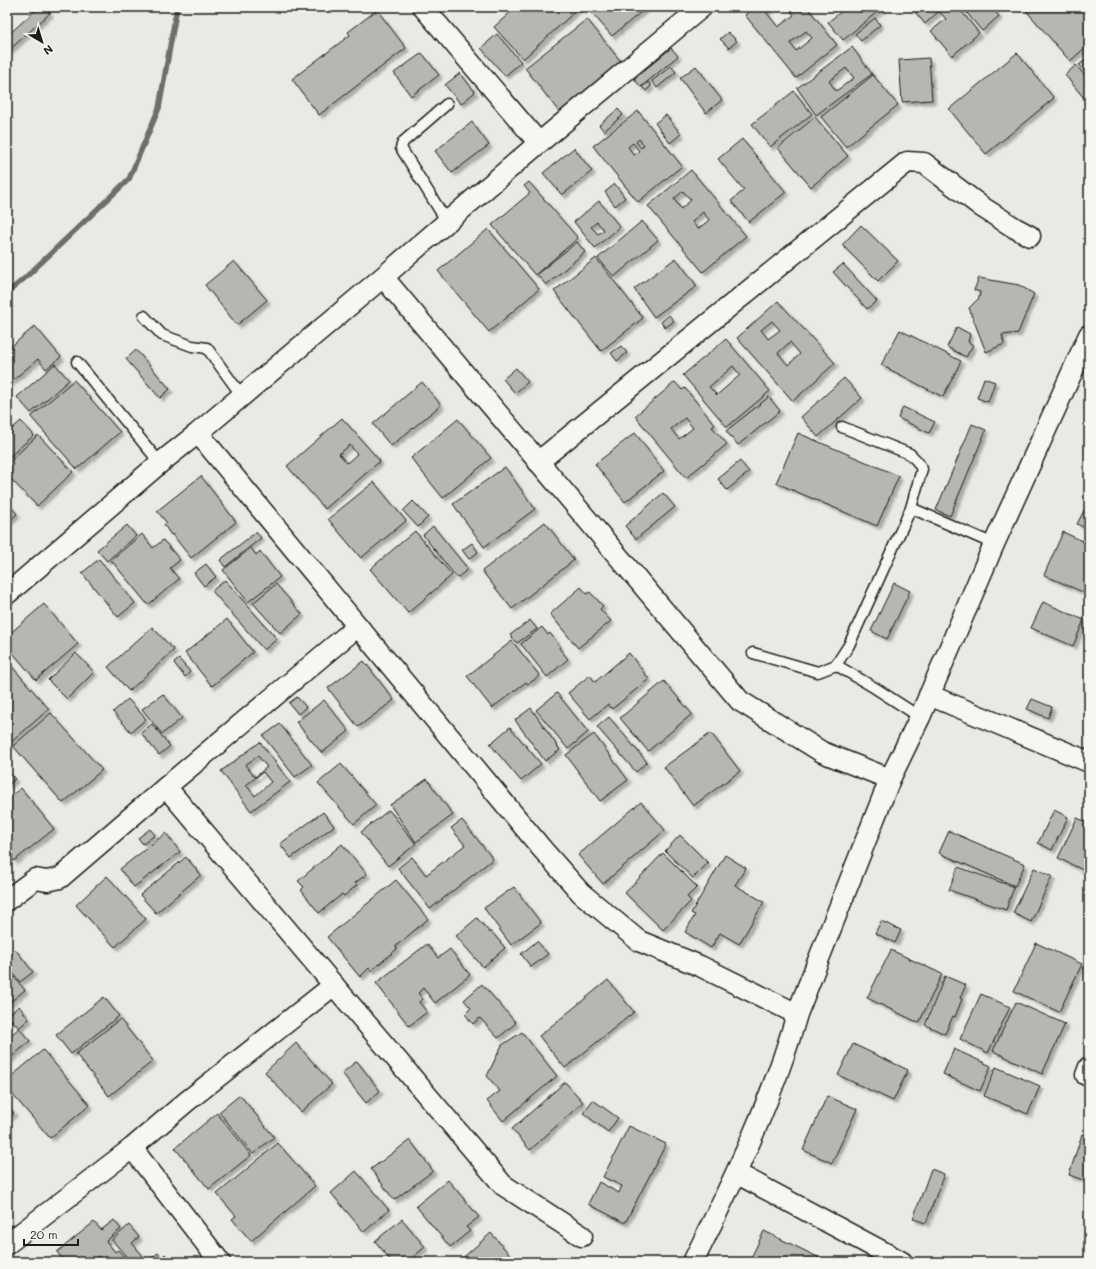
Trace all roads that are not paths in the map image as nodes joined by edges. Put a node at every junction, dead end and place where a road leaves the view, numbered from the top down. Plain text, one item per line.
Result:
1 (423, 7) edge
2 (702, 7) edge
3 (447, 104) dead end
4 (538, 143) junction
5 (447, 222) junction
6 (1030, 236) dead end
7 (383, 277) junction
8 (144, 316) dead end
9 (1089, 335) edge
10 (77, 362) dead end
11 (242, 396) junction
12 (842, 427) dead end
13 (198, 433) junction
14 (538, 462) junction
15 (160, 463) junction
16 (911, 508) junction
17 (994, 544) junction
18 (7, 594) edge
19 (358, 626) junction
20 (753, 653) dead end
21 (836, 665) junction
22 (929, 695) junction
23 (920, 717) junction
24 (1089, 762) edge
25 (890, 779) junction
26 (166, 787) junction
27 (7, 900) edge
28 (334, 985) junction
29 (797, 1014) junction
30 (132, 1148) junction
31 (736, 1173) junction
32 (582, 1236) dead end
33 (7, 1244) edge
34 (220, 1262) edge
35 (693, 1262) edge
36 (902, 1262) edge

1 - 4 street
2 - 4 street
3 - 5 lane
4 - 5 street
5 - 7 street
6 - 14 street
7 - 11 street
7 - 14 street
8 - 11 lane
9 - 17 street
10 - 15 lane
11 - 13 street
12 - 16 lane
13 - 15 street
13 - 19 street
14 - 25 street
15 - 18 street
16 - 17 lane
16 - 21 lane
17 - 22 street
19 - 26 street
19 - 29 street
20 - 21 lane
21 - 23 lane
22 - 23 street
22 - 24 street
23 - 25 street
25 - 29 street
26 - 27 street
26 - 28 street
28 - 30 street
28 - 32 street
29 - 31 street
30 - 33 street
30 - 34 street
31 - 35 street
31 - 36 street

